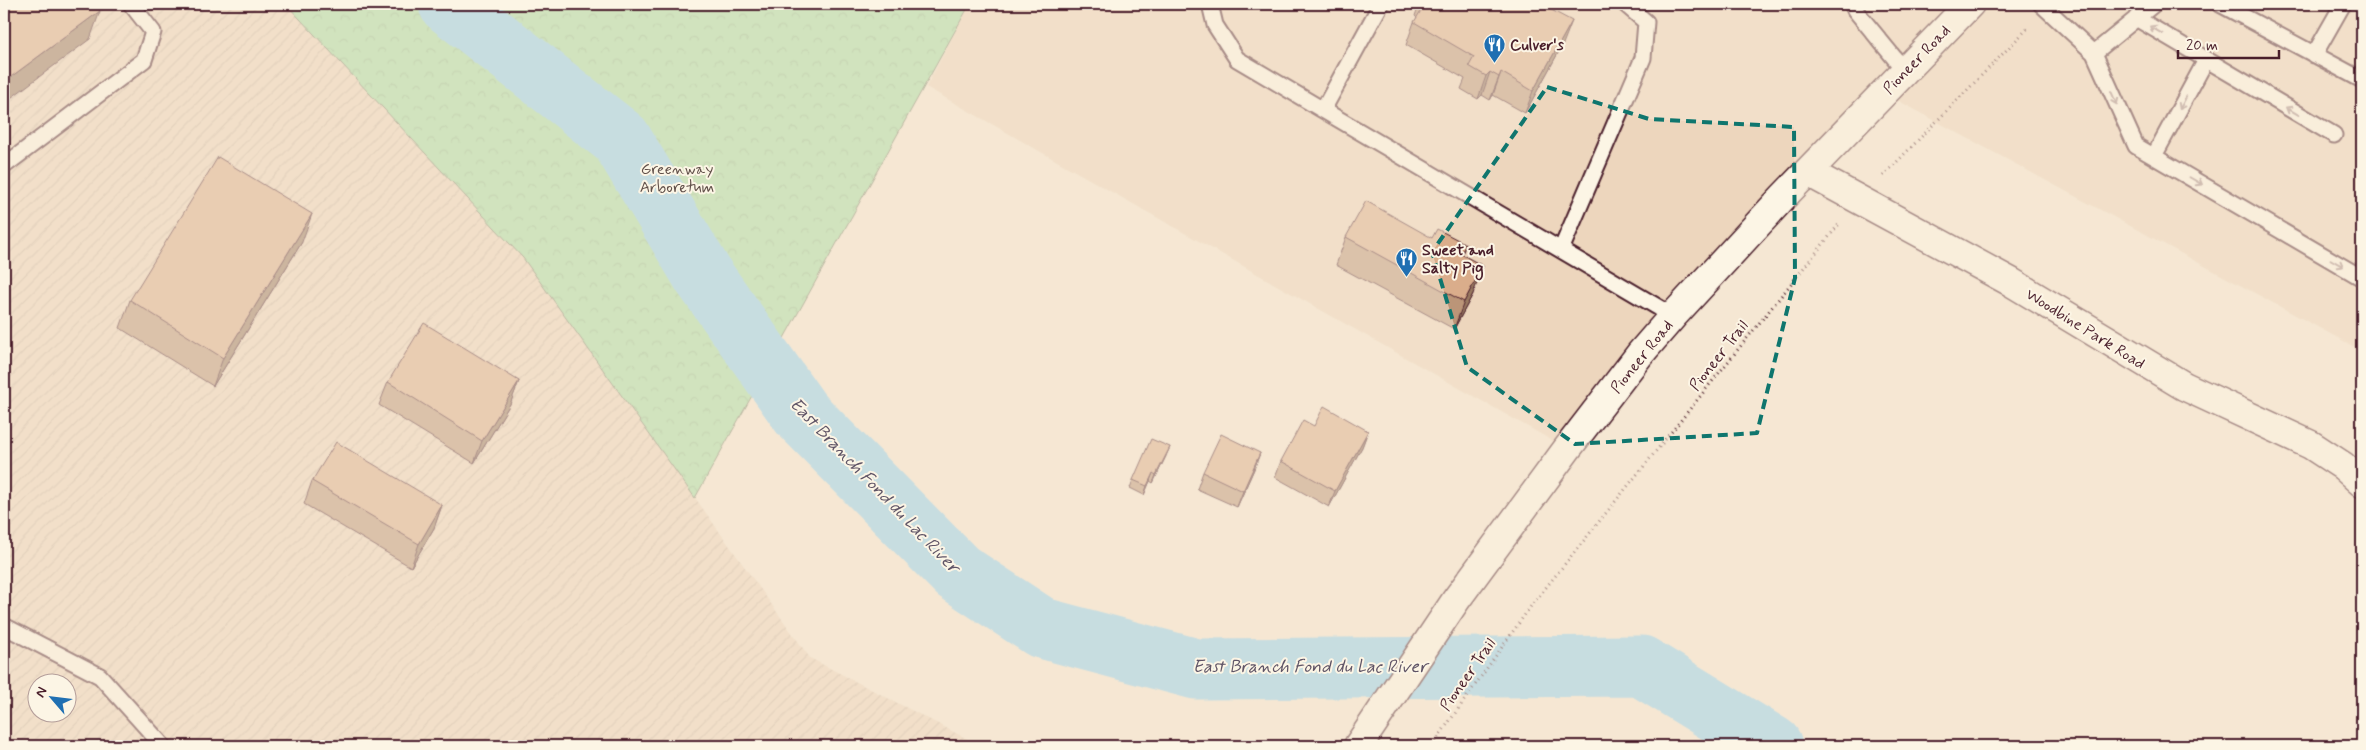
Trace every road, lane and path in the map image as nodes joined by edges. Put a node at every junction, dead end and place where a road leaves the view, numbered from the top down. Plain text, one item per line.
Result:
1 (131, 4) edge
2 (1210, 4) edge
3 (1381, 4) edge
4 (1624, 4) edge
5 (1852, 4) edge
6 (1970, 4) edge
7 (2154, 4) edge
8 (2220, 4) edge
9 (2343, 4) edge
10 (2044, 7) edge
11 (2136, 18) junction
12 (2094, 53) junction
13 (2314, 55) junction
14 (2206, 60) junction
15 (1905, 71) junction
16 (2362, 80) edge
17 (1323, 110) junction
18 (2334, 135) dead end
19 (2154, 156) junction
20 (4, 166) edge
21 (1808, 172) junction
22 (1861, 199) junction
23 (1561, 250) junction
24 (2362, 278) edge
25 (1673, 316) junction
26 (2362, 483) edge
27 (4, 626) edge
28 (1364, 737) edge
29 (163, 746) edge
30 (1432, 746) edge

1 - 20 lane
2 - 17 lane
3 - 17 lane
4 - 23 lane
5 - 15 lane
6 - 15 main road, Pioneer Road
7 - 11 lane
8 - 13 lane
9 - 13 lane
10 - 12 lane
10 - 22 path, Pioneer Trail
11 - 12 lane
14 -> 11 lane
12 -> 19 lane
13 - 16 lane
18 -> 14 lane
14 -> 19 lane
15 - 21 main road, Pioneer Road
17 - 23 lane
19 -> 24 lane
21 - 22 main road, Woodbine Park Road
21 - 25 main road, Pioneer Road
22 - 26 main road, Woodbine Park Road
22 - 30 path, Pioneer Trail
23 - 25 lane
25 - 28 main road, Pioneer Road
27 - 29 lane

